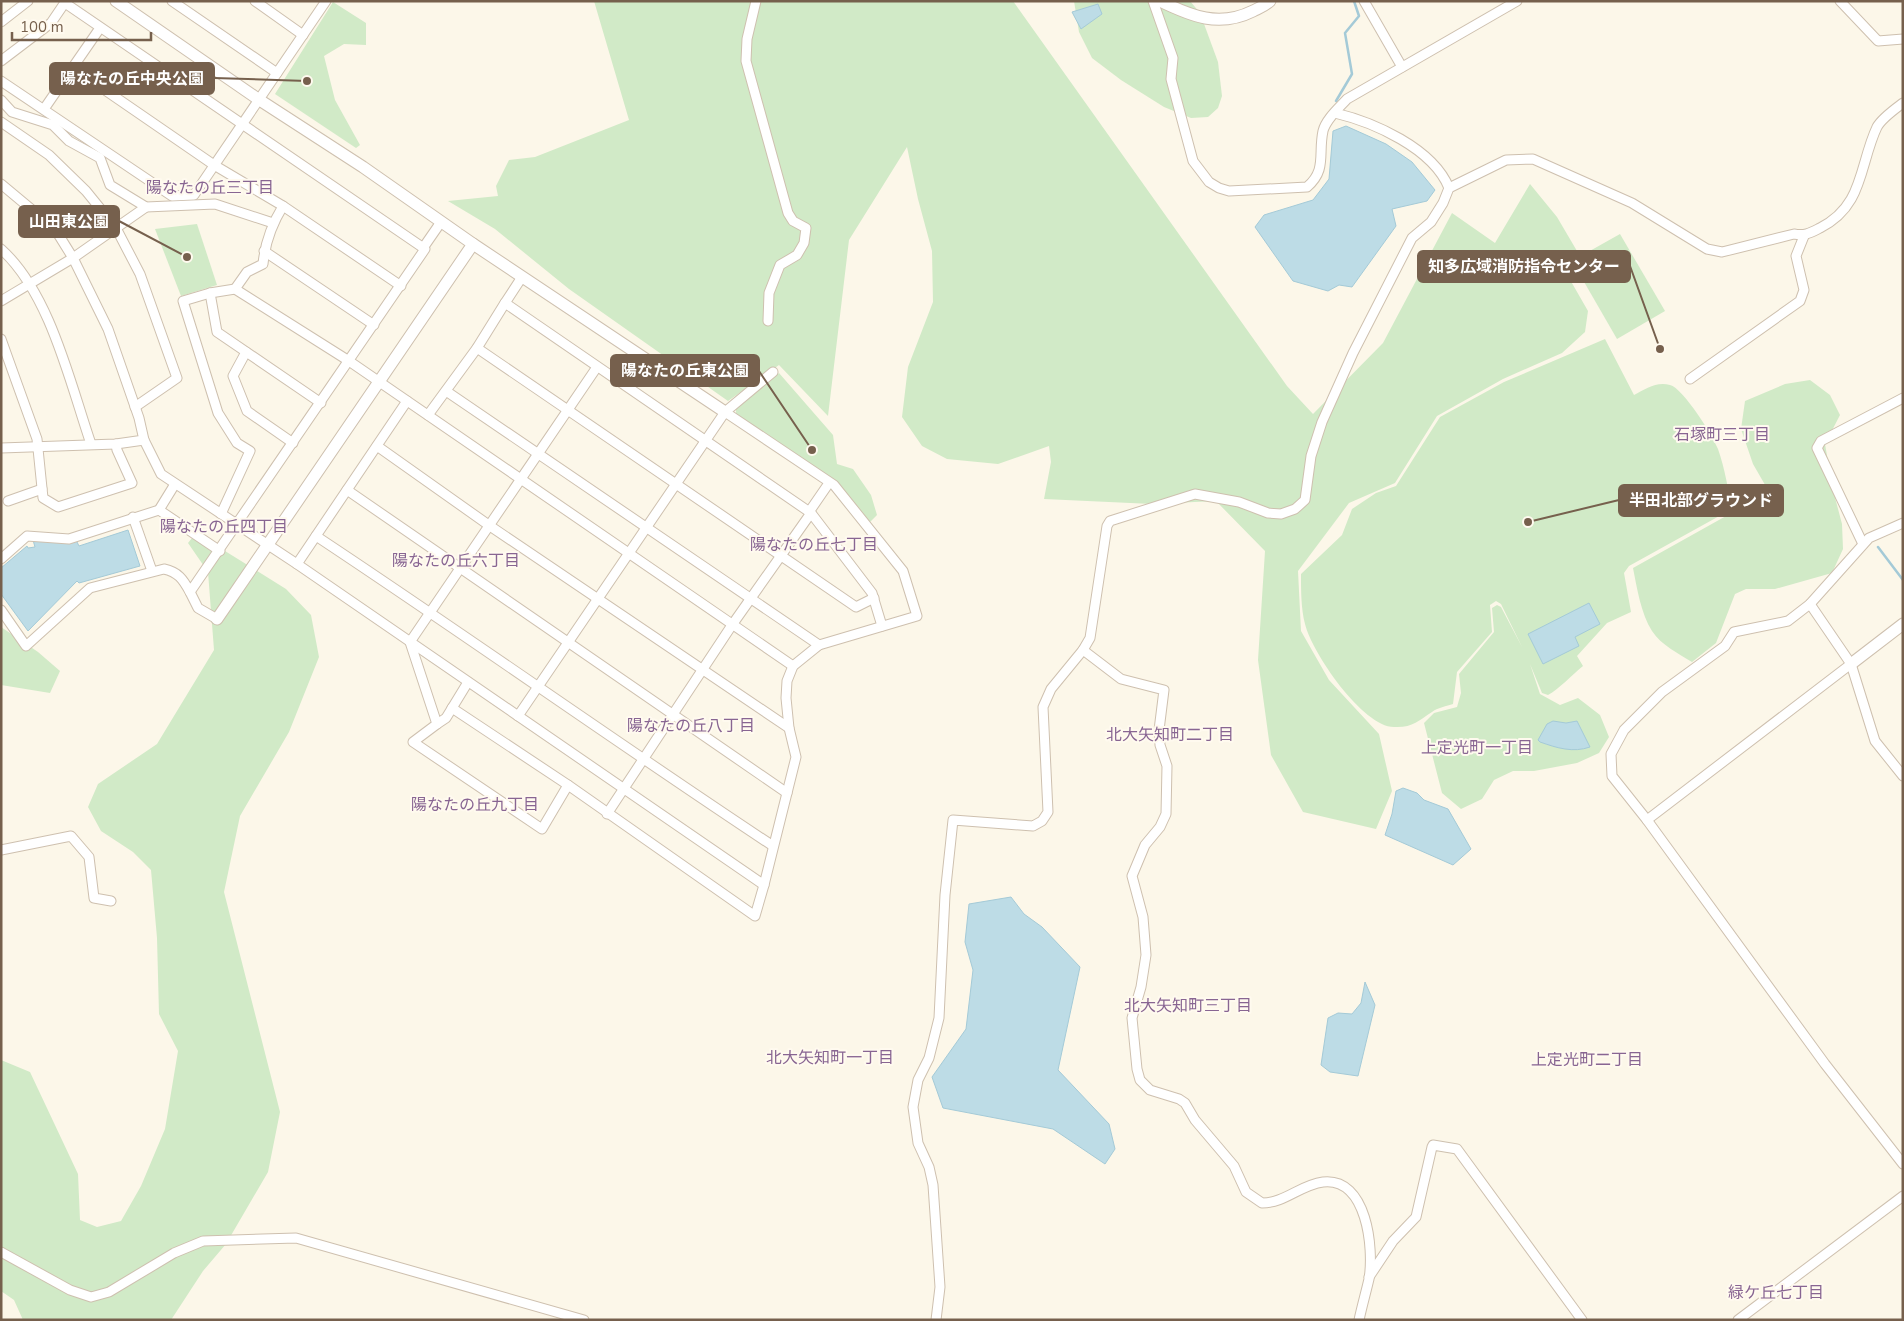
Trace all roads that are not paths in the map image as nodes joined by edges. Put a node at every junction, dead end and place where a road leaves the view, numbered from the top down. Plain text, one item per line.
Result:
1 (28, 1) edge
2 (116, 1) edge
3 (172, 1) edge
4 (255, 1) edge
5 (326, 1) edge
6 (756, 1) edge
7 (1153, 1) edge
8 (1160, 1) edge
9 (1270, 1) edge
10 (1364, 1) edge
11 (1516, 1) edge
12 (1840, 1) edge
13 (66, 2) edge
14 (1, 22) edge
15 (100, 28) junction
16 (304, 34) junction
17 (1903, 39) edge
18 (1, 60) edge
19 (1402, 67) junction
20 (73, 68) junction
21 (277, 73) junction
22 (1, 81) edge
23 (258, 99) junction
24 (1, 100) edge
25 (1903, 103) edge
26 (44, 109) junction
27 (1335, 113) junction
28 (1, 122) edge
29 (242, 124) junction
30 (214, 165) junction
31 (1, 184) edge
32 (1449, 188) junction
33 (283, 206) junction
34 (146, 207) junction
35 (441, 222) junction
36 (273, 223) junction
37 (116, 228) junction
38 (1804, 236) junction
39 (473, 244) junction
40 (423, 248) junction
41 (1, 249) edge
42 (264, 251) junction
43 (73, 258) junction
44 (522, 277) junction
45 (28, 283) junction
46 (401, 286) junction
47 (235, 289) junction
48 (210, 292) junction
49 (1, 301) edge
50 (505, 303) junction
51 (768, 321) dead end
52 (374, 325) junction
53 (1, 338) edge
54 (477, 348) junction
55 (246, 352) junction
56 (349, 361) junction
57 (597, 367) junction
58 (773, 372) dead end
59 (1690, 379) dead end
60 (380, 382) junction
61 (446, 391) junction
62 (1903, 398) edge
63 (407, 401) junction
64 (320, 403) junction
65 (135, 407) junction
66 (567, 412) junction
67 (725, 412) junction
68 (428, 416) junction
69 (144, 440) junction
70 (705, 440) junction
71 (293, 443) junction
72 (91, 444) junction
73 (116, 444) junction
74 (377, 446) junction
75 (36, 447) junction
76 (1, 448) edge
77 (539, 454) junction
78 (521, 481) junction
79 (829, 482) junction
80 (175, 484) junction
81 (677, 484) junction
82 (42, 490) junction
83 (347, 490) junction
84 (8, 501) dead end
85 (159, 510) junction
86 (810, 513) junction
87 (221, 514) junction
88 (133, 517) junction
89 (1903, 522) edge
90 (237, 525) junction
91 (490, 526) junction
92 (647, 528) junction
93 (316, 536) junction
94 (1863, 544) junction
95 (268, 545) junction
96 (220, 551) junction
97 (629, 554) junction
98 (781, 556) junction
99 (1, 559) edge
100 (298, 564) junction
101 (460, 570) junction
102 (152, 571) junction
103 (190, 592) junction
104 (752, 598) junction
105 (874, 598) junction
106 (598, 599) junction
107 (1810, 604) junction
108 (1, 610) edge
109 (431, 612) junction
110 (217, 619) joint
111 (1903, 624) edge
112 (732, 625) junction
113 (882, 626) junction
114 (410, 642) junction
115 (568, 642) junction
116 (819, 645) junction
117 (1083, 650) junction
118 (1851, 664) junction
119 (793, 666) junction
120 (702, 671) junction
121 (468, 682) junction
122 (539, 686) junction
123 (452, 708) junction
124 (672, 715) junction
125 (518, 716) junction
126 (437, 724) junction
127 (789, 728) junction
128 (642, 760) junction
129 (1903, 776) edge
130 (568, 785) junction
131 (623, 788) junction
132 (787, 793) junction
133 (608, 814) junction
134 (1647, 820) junction
135 (774, 846) junction
136 (1, 850) edge
137 (764, 885) junction
138 (111, 900) dead end
139 (1903, 1164) edge
140 (1903, 1196) edge
141 (1, 1252) edge
142 (1369, 1278) junction
143 (565, 1317) edge
144 (584, 1320) edge
145 (936, 1320) edge
146 (1359, 1320) edge
147 (1582, 1320) edge
148 (1738, 1320) edge

1 - 14 street
2 - 23 street
3 - 21 street
4 - 16 street
5 - 16 street
6 - 51 street
7 - 27 street
8 - 9 street
10 - 19 street
11 - 19 street
12 - 17 street
13 - 15 street
13 - 18 street
15 - 20 street
15 - 29 street
16 - 21 street
19 - 27 street
20 - 26 street
20 - 30 street
21 - 23 street
22 - 26 street
23 - 29 street
23 - 35 street
24 - 34 street
25 - 38 street
26 - 30 street
27 - 32 street
28 - 37 street
29 - 30 street
29 - 40 street
30 - 33 street
31 - 43 street
32 - 38 street
32 - 117 street
33 - 36 street
33 - 46 street
34 - 36 street
34 - 37 street
35 - 39 street
35 - 40 street
36 - 42 street
37 - 43 street
37 - 65 street
38 - 59 street
39 - 44 street
39 - 60 street
40 - 46 street
41 - 45 street
42 - 47 street
42 - 52 street
43 - 45 street
43 - 65 street
44 - 50 street
44 - 67 street
45 - 49 street
45 - 72 street
46 - 52 street
47 - 48 street
47 - 56 street
48 - 55 street
48 - 87 street
50 - 54 street
50 - 57 street
52 - 56 street
53 - 75 street
54 - 61 street
54 - 66 street
55 - 64 street
55 - 71 street
56 - 60 street
56 - 64 street
57 - 66 street
57 - 70 street
58 - 67 street
60 - 63 street
60 - 95 street
61 - 68 street
61 - 77 street
62 - 94 street
63 - 68 street
63 - 74 street
64 - 71 street
65 - 69 street
66 - 77 street
66 - 81 street
67 - 70 street
67 - 79 street
68 - 78 street
69 - 73 street
69 - 80 street
70 - 81 street
70 - 86 street
71 - 90 street
72 - 73 street
72 - 75 street
73 - 82 street
74 - 83 street
74 - 91 street
75 - 76 street
75 - 82 street
77 - 78 street
77 - 92 street
78 - 91 street
78 - 97 street
79 - 86 street
79 - 113 street
80 - 85 street
80 - 87 street
81 - 92 street
81 - 98 street
82 - 84 street
83 - 93 street
83 - 101 street
85 - 88 street
85 - 96 street
86 - 98 street
86 - 105 street
87 - 90 street
88 - 99 street
88 - 102 street
89 - 94 street
90 - 95 street
90 - 96 street
91 - 101 street
91 - 106 street
92 - 97 street
92 - 104 street
93 - 100 street
93 - 109 street
94 - 107 street
95 - 100 street
95 - 110 street
96 - 103 street
97 - 106 street
97 - 112 street
98 - 104 street
98 - 105 street
100 - 114 street
101 - 109 street
101 - 115 street
102 - 103 street
102 - 108 street
103 - 110 street
104 - 112 street
104 - 116 street
105 - 113 street
106 - 115 street
106 - 120 street
107 - 118 street
107 - 134 street
109 - 114 street
109 - 122 street
111 - 118 street
112 - 119 street
112 - 120 street
113 - 116 street
114 - 121 street
114 - 126 street
115 - 122 street
115 - 124 street
116 - 119 street
117 - 142 street
117 - 145 street
118 - 129 street
118 - 134 street
119 - 127 street
120 - 124 street
120 - 127 street
121 - 123 street
121 - 125 street
122 - 125 street
122 - 128 street
123 - 126 street
123 - 130 street
124 - 128 street
124 - 132 street
125 - 131 street
126 - 130 street
127 - 132 street
128 - 131 street
128 - 135 street
130 - 133 street
131 - 133 street
131 - 137 street
132 - 135 street
133 - 137 street
134 - 139 street
135 - 137 street
136 - 138 street
140 - 148 street
141 - 143 street
142 - 146 street
142 - 147 street
143 - 144 street

